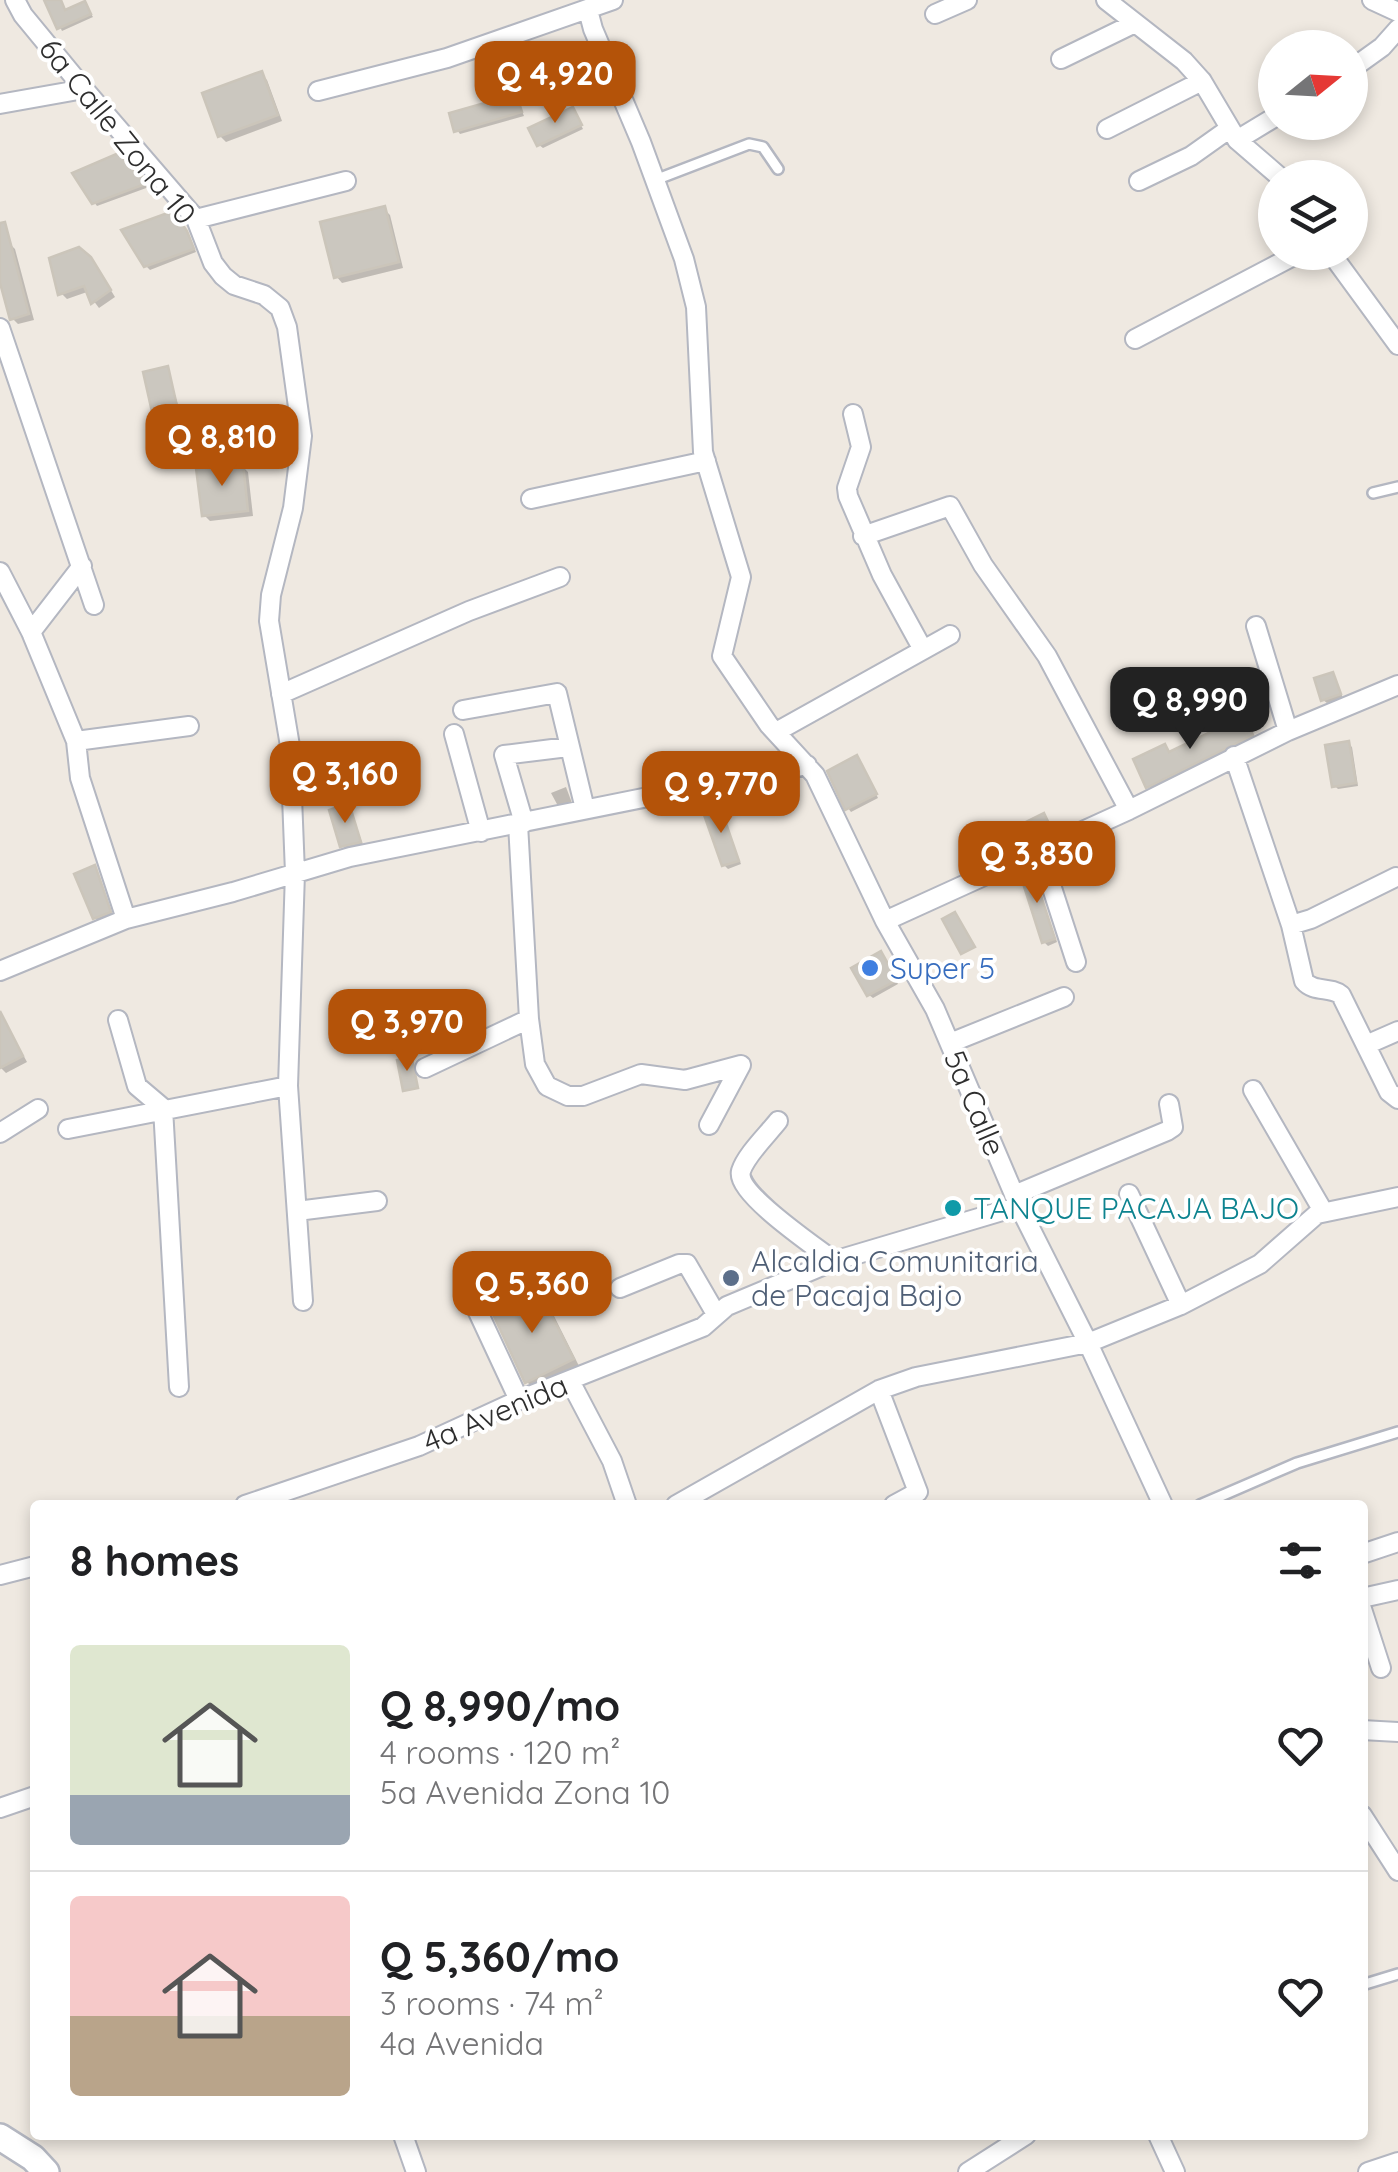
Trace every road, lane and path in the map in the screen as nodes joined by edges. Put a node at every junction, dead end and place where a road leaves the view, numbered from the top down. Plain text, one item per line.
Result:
1 (15, 0) edge
2 (612, 0) edge
3 (967, 0) edge
4 (1106, 0) edge
5 (1372, 0) edge
6 (588, 10) junction
7 (1398, 12) edge
8 (935, 14) dead end
9 (1135, 23) junction
10 (1398, 29) edge
11 (1368, 56) edge
12 (1062, 59) dead end
13 (1202, 82) junction
14 (84, 89) junction
15 (318, 92) dead end
16 (0, 104) edge
17 (1258, 124) edge
18 (1106, 129) dead end
19 (1233, 135) junction
20 (1261, 160) edge
21 (778, 169) dead end
22 (654, 180) junction
23 (346, 181) dead end
24 (1138, 181) dead end
25 (196, 219) junction
26 (1267, 270) edge
27 (1343, 270) edge
28 (0, 328) edge
29 (1135, 339) dead end
30 (1398, 345) edge
31 (853, 414) dead end
32 (706, 461) junction
33 (1398, 486) edge
34 (1373, 493) dead end
35 (531, 500) dead end
36 (863, 536) junction
37 (82, 566) junction
38 (0, 572) edge
39 (560, 578) dead end
40 (94, 605) dead end
41 (1256, 626) dead end
42 (31, 632) junction
43 (950, 635) dead end
44 (922, 648) junction
45 (1398, 685) edge
46 (281, 694) junction
47 (462, 710) dead end
48 (188, 726) dead end
49 (1288, 731) junction
50 (776, 732) junction
51 (454, 734) dead end
52 (76, 741) junction
53 (568, 746) junction
54 (1234, 756) junction
55 (808, 765) junction
56 (585, 809) junction
57 (1129, 810) junction
58 (521, 824) junction
59 (481, 832) junction
60 (1040, 851) junction
61 (295, 873) junction
62 (1396, 877) edge
63 (126, 919) junction
64 (885, 921) junction
65 (1291, 925) junction
66 (1076, 962) dead end
67 (0, 972) edge
68 (1064, 997) dead end
69 (529, 1019) junction
70 (118, 1020) dead end
71 (1398, 1031) edge
72 (950, 1042) junction
73 (1366, 1045) junction
74 (425, 1068) dead end
75 (288, 1086) junction
76 (1253, 1090) dead end
77 (1398, 1099) edge
78 (1169, 1104) dead end
79 (163, 1108) junction
80 (38, 1109) dead end
81 (778, 1121) dead end
82 (709, 1125) dead end
83 (68, 1129) dead end
84 (0, 1132) edge
85 (1129, 1194) dead end
86 (1398, 1197) edge
87 (377, 1201) dead end
88 (1017, 1201) junction
89 (296, 1211) junction
90 (1324, 1211) junction
91 (834, 1261) junction
92 (620, 1288) dead end
93 (499, 1292) dead end
94 (303, 1301) dead end
95 (1180, 1306) junction
96 (716, 1314) junction
97 (1088, 1343) junction
98 (570, 1380) junction
99 (179, 1387) dead end
100 (879, 1390) junction
101 (518, 1400) junction
102 (1398, 1432) edge
103 (286, 1499) edge
104 (625, 1500) edge
105 (685, 1500) edge
106 (903, 1500) edge
107 (1161, 1500) edge
108 (1212, 1500) edge
109 (1398, 1542) edge
110 (1368, 1552) edge
111 (30, 1567) edge
112 (0, 1575) edge
113 (1398, 1590) edge
114 (1368, 1597) edge
115 (1368, 1628) edge
116 (1381, 1668) dead end
117 (1368, 1730) edge
118 (1398, 1732) edge
119 (30, 1798) edge
120 (0, 1808) edge
121 (1368, 1824) edge
122 (1398, 1871) edge
123 (1398, 1974) edge
124 (1368, 1983) edge
125 (0, 2137) edge
126 (405, 2140) edge
127 (1018, 2140) edge
128 (1160, 2140) edge
129 (1398, 2162) edge
130 (46, 2172) edge
131 (416, 2172) edge
132 (968, 2172) edge
133 (1175, 2172) edge
134 (1368, 2172) edge

1 - 14 street, 6a Calle Zona 10
2 - 6 street
3 - 8 street
4 - 9 street
5 - 7 street
6 - 15 street
6 - 22 street, 5a Calle
9 - 12 street
9 - 13 street
10 - 11 street
13 - 18 street
13 - 19 street
14 - 16 street
14 - 25 street, 6a Calle Zona 10
17 - 19 street
19 - 20 street
19 - 24 street
21 - 22 lane
22 - 32 street, 5a Calle
23 - 25 street
25 - 46 street, 6a Calle Zona 10
26 - 29 street
27 - 30 street
28 - 37 street
31 - 36 street
32 - 35 street
32 - 50 street, 5a Calle
33 - 34 lane
36 - 44 street
36 - 57 street
37 - 40 street
37 - 42 street
38 - 42 street
39 - 46 street
41 - 49 street
42 - 52 street
43 - 44 street
44 - 50 street
45 - 49 street
46 - 61 street, 6a Calle Zona 10
47 - 53 street
48 - 52 street
49 - 54 street
50 - 55 street, 5a Calle
51 - 59 street
52 - 63 street
53 - 56 street
53 - 58 street
54 - 57 street
54 - 65 street
55 - 56 street
55 - 64 street, 5a Calle
56 - 58 street
57 - 60 street
58 - 59 street
58 - 69 street
59 - 61 street
60 - 64 street
60 - 66 street
61 - 63 street
61 - 75 street, 6a Calle Zona 10
62 - 65 street
63 - 67 street
64 - 72 street, 5a Calle
65 - 73 street
68 - 72 street
69 - 74 street
69 - 82 street
70 - 79 street
71 - 73 street
72 - 88 street, 5a Calle
73 - 77 street
75 - 79 street
75 - 89 street, 6a Calle Zona 10
76 - 90 street
78 - 88 street, 4a Avenida
79 - 83 street
79 - 99 street
80 - 84 street
81 - 91 street
85 - 95 street
86 - 90 street
87 - 89 street
88 - 91 street, 4a Avenida
88 - 97 street, 5a Calle
89 - 94 street, 6a Calle Zona 10
90 - 95 street
91 - 96 street, 4a Avenida
92 - 96 street
93 - 101 street
95 - 97 street
96 - 98 street, 4a Avenida
97 - 100 street
97 - 107 street, 5a Calle
98 - 101 street, 4a Avenida
98 - 104 street
100 - 105 street
100 - 106 street
101 - 103 street, 4a Avenida
102 - 108 lane
109 - 110 street
111 - 112 street
113 - 114 street
115 - 116 street
117 - 118 street
119 - 120 street
121 - 122 street
123 - 124 lane
125 - 130 street
126 - 131 street
127 - 132 street
128 - 133 street
129 - 134 street

